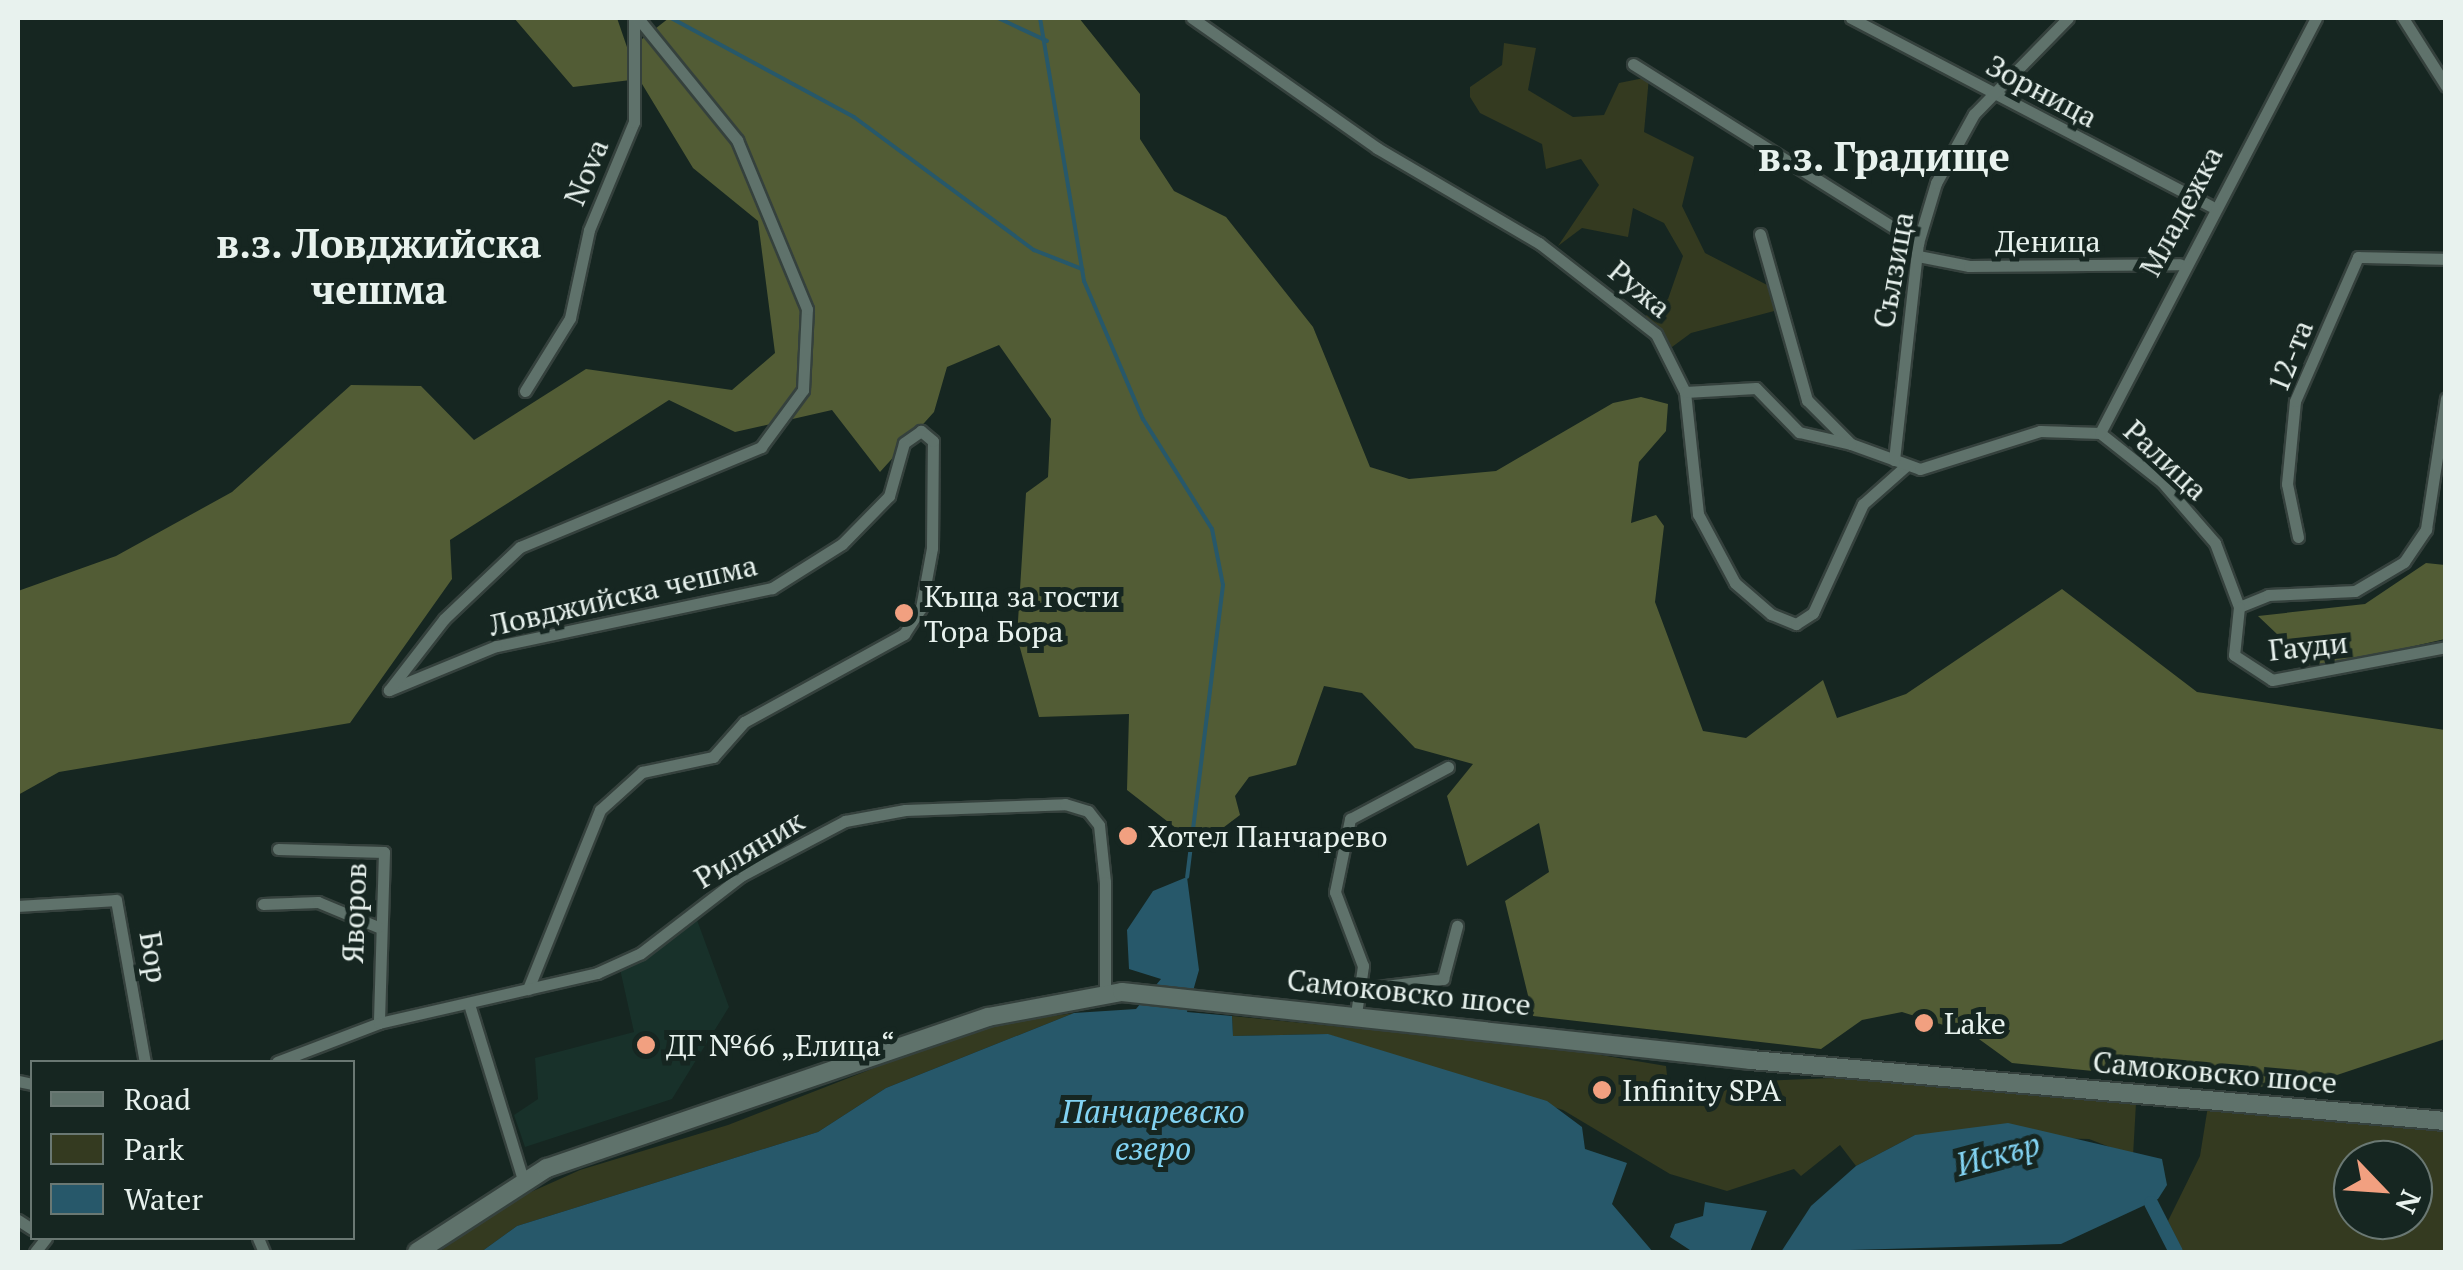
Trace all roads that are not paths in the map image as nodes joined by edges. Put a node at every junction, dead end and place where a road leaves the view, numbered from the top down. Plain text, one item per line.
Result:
1 (636, 18) edge
2 (1192, 18) edge
3 (1851, 18) edge
4 (2068, 18) edge
5 (2316, 18) edge
6 (2402, 18) edge
7 (1633, 64) dead end
8 (2446, 86) edge
9 (1992, 94) junction
10 (2210, 206) junction
11 (1760, 234) dead end
12 (1918, 249) junction
13 (2446, 259) edge
14 (2180, 264) junction
15 (525, 392) dead end
16 (1685, 392) junction
17 (2446, 399) edge
18 (2100, 433) junction
19 (1851, 444) junction
20 (1900, 463) junction
21 (2298, 537) dead end
22 (2239, 607) junction
23 (2446, 647) edge
24 (1448, 767) dead end
25 (278, 849) dead end
26 (262, 904) dead end
27 (18, 906) edge
28 (1457, 926) dead end
29 (378, 927) junction
30 (1360, 989) junction
31 (528, 990) junction
32 (1106, 994) junction
33 (469, 1004) junction
34 (1356, 1014) junction
35 (379, 1023) junction
36 (145, 1060) edge
37 (282, 1060) edge
38 (2446, 1121) edge
39 (523, 1180) junction
40 (417, 1252) edge

1 - 15 street, Nova
1 - 31 street, Ловджийска чешма
2 - 16 street, Ружа
3 - 9 street, Зорница
4 - 9 street, Сълзица
5 - 10 street, Младежка
6 - 8 street
7 - 12 street, Деница
9 - 10 street, Зорница
9 - 12 street, Сълзица
10 - 14 street, Младежка
11 - 19 street
12 - 14 street, Деница
12 - 20 street, Сълзица
13 - 21 street, 12-та
14 - 18 street, Младежка
16 - 19 street
16 - 20 street, Ружа
17 - 22 street
18 - 20 street, Ралица
18 - 22 street, Ралица
19 - 20 street
22 - 23 street, Гауди
24 - 30 street
25 - 29 street, Яворов
26 - 29 street
27 - 36 street, Бор
28 - 30 street
29 - 35 street, Яворов
30 - 34 street
31 - 32 street, Риляник
31 - 33 street, Риляник
32 - 34 main road, Самоковско шосе
32 - 39 main road, Самоковско шосе
33 - 35 street, Риляник
33 - 39 street
34 - 38 main road, Самоковско шосе
35 - 37 street, Риляник
39 - 40 main road, Самоковско шосе

